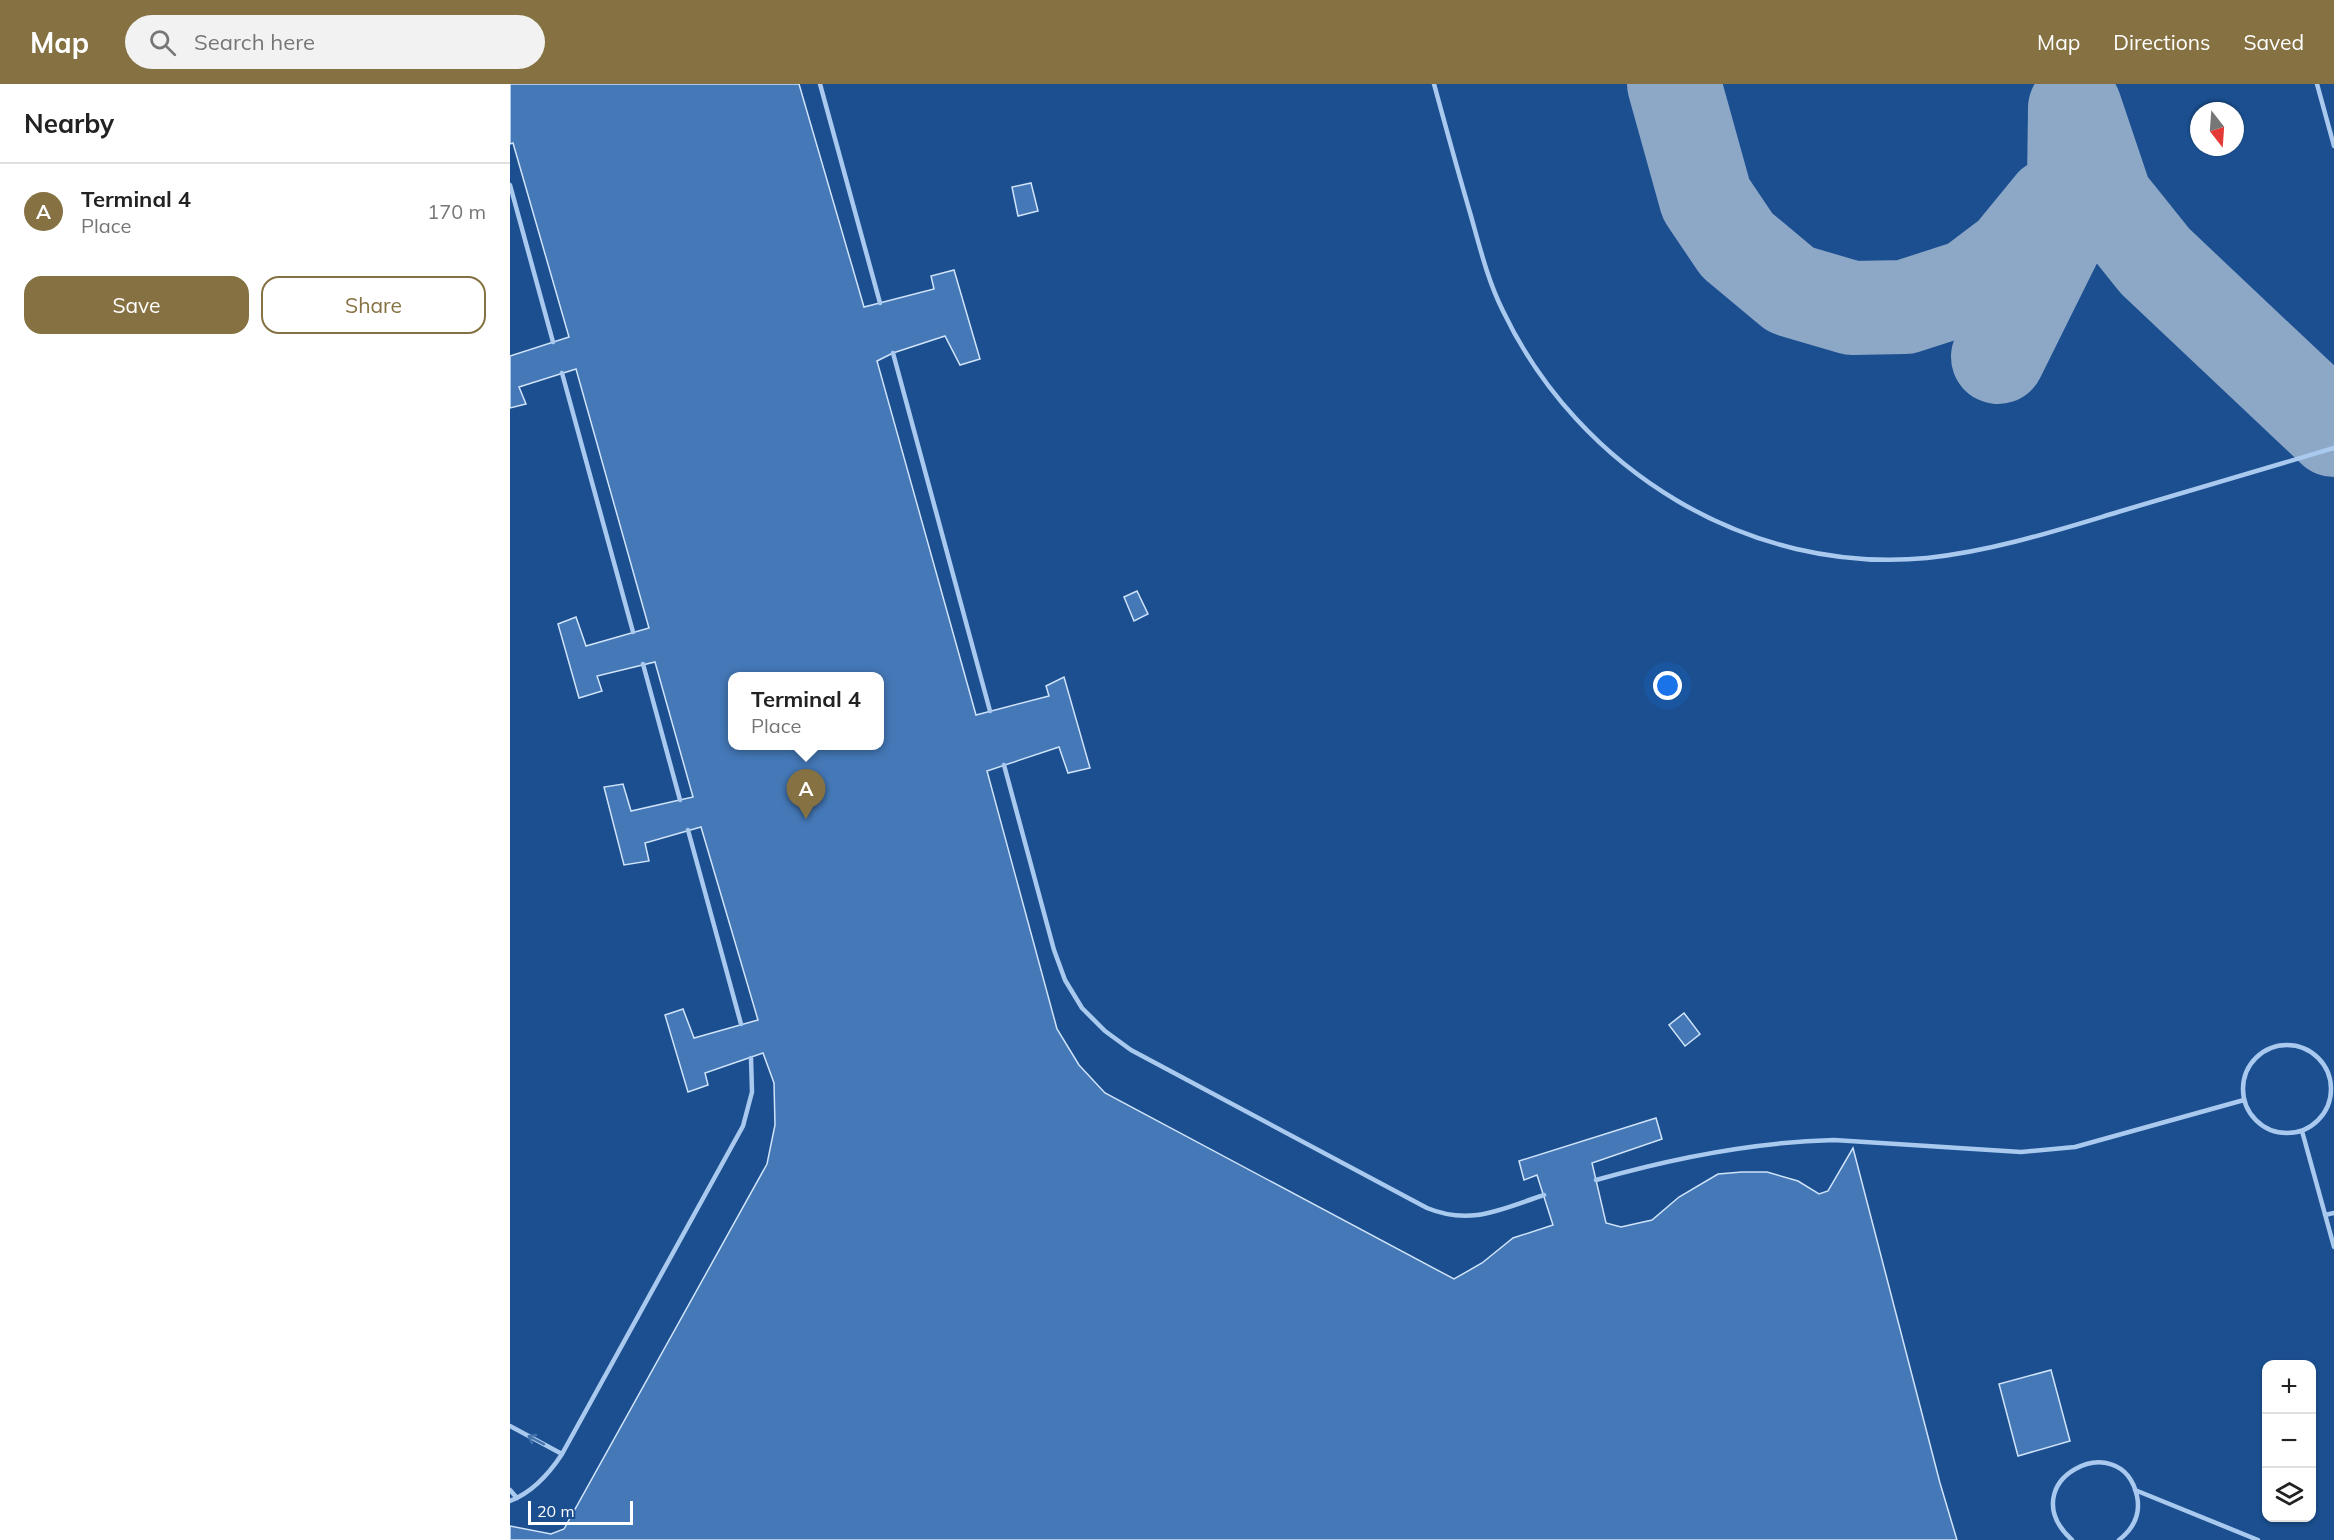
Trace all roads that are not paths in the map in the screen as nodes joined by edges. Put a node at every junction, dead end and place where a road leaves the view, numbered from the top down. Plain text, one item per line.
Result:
1 (820, 84) edge
2 (1434, 84) edge
3 (2317, 84) edge
4 (2334, 146) edge
5 (510, 185) edge
6 (879, 303) dead end
7 (553, 342) dead end
8 (893, 353) dead end
9 (562, 373) dead end
10 (2334, 448) edge
11 (633, 632) dead end
12 (643, 664) dead end
13 (990, 711) dead end
14 (1004, 765) dead end
15 (680, 800) dead end
16 (688, 831) dead end
17 (741, 1024) dead end
18 (751, 1058) dead end
19 (2332, 1078) edge
20 (2244, 1100) junction
21 (2302, 1131) junction
22 (1596, 1180) dead end
23 (1544, 1195) dead end
24 (2334, 1213) edge
25 (2325, 1215) junction
26 (2334, 1247) edge
27 (510, 1426) edge
28 (562, 1454) junction
29 (510, 1490) edge
30 (2135, 1490) junction
31 (517, 1498) junction
32 (510, 1501) edge
33 (2072, 1540) edge
34 (2118, 1540) edge
35 (2258, 1540) edge

1 - 6 lane
2 - 10 lane
3 - 4 lane
5 - 7 lane
8 - 13 lane
9 - 11 lane
12 - 15 lane
14 - 23 lane
16 - 17 lane
18 - 28 lane
19 - 20 lane
19 - 21 lane
20 - 21 lane
20 - 22 lane
21 - 25 lane
24 - 25 lane
25 - 26 lane
28 -> 27 lane
28 - 31 lane
29 - 31 lane
30 - 33 lane
30 - 34 lane
30 - 35 lane
31 - 32 lane

